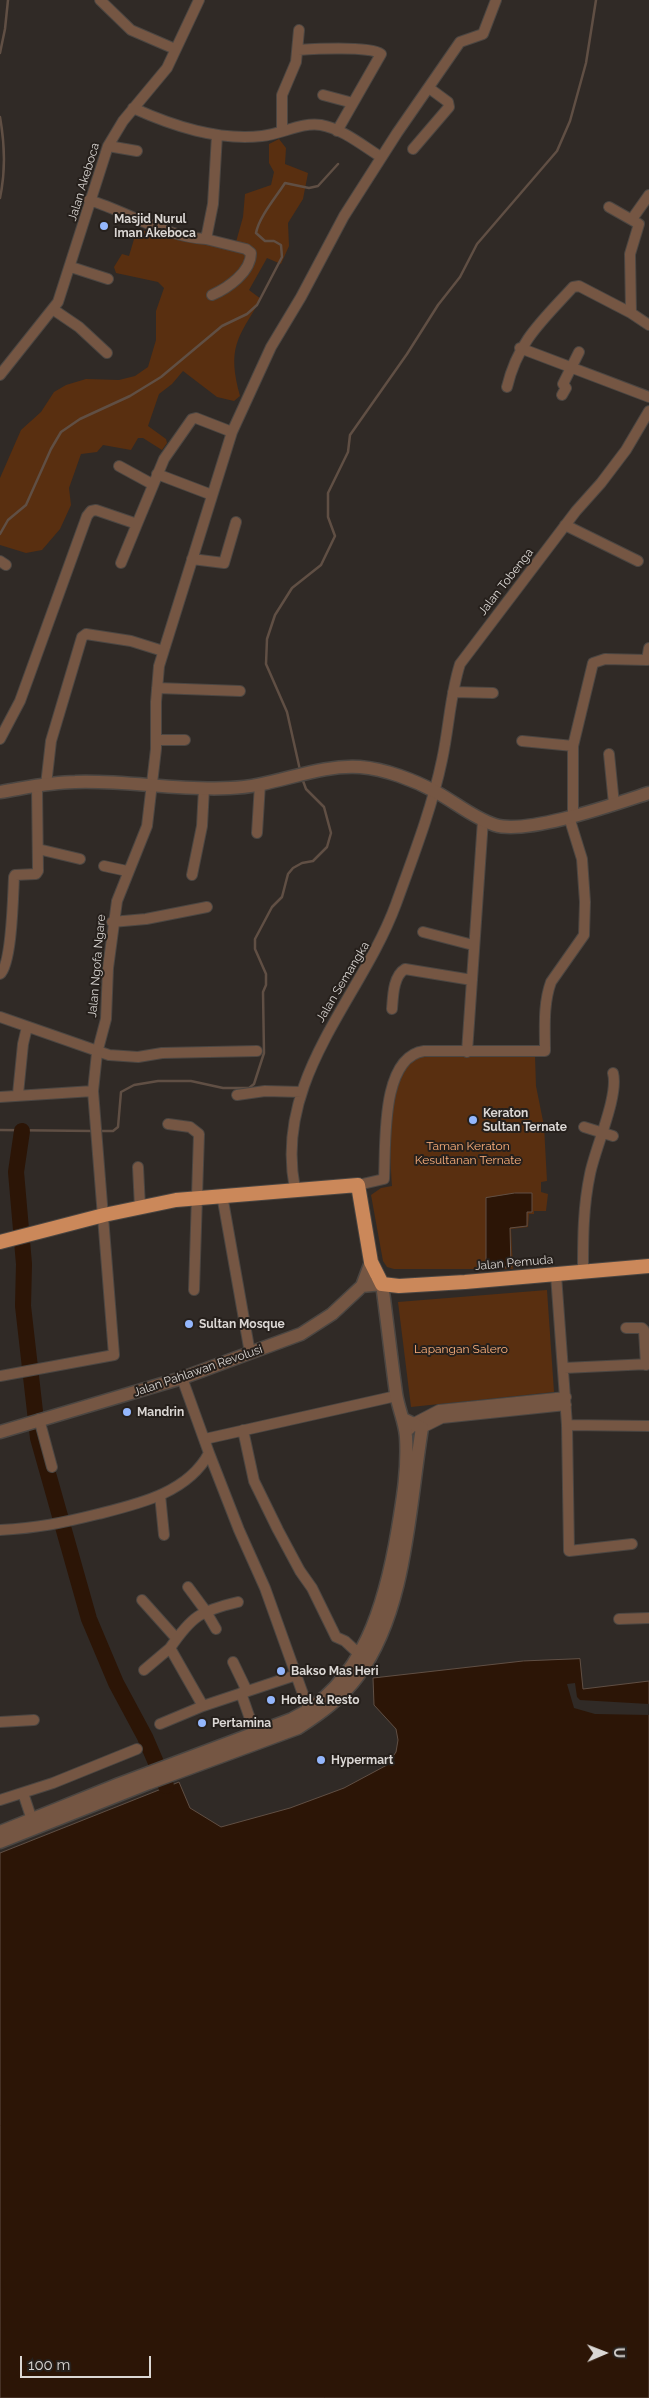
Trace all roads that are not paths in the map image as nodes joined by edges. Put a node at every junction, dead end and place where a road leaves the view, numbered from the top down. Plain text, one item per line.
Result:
1 (100, 0) edge
2 (198, 0) edge
3 (496, 0) edge
4 (299, 30) dead end
5 (175, 49) junction
6 (298, 50) junction
7 (429, 88) junction
8 (323, 95) dead end
9 (354, 103) junction
10 (133, 108) junction
11 (337, 130) junction
12 (282, 132) junction
13 (216, 134) junction
14 (108, 146) junction
15 (413, 149) dead end
16 (137, 151) dead end
17 (382, 157) junction
18 (649, 195) edge
19 (89, 200) junction
20 (609, 207) dead end
21 (632, 219) junction
22 (206, 239) junction
23 (71, 267) junction
24 (108, 279) dead end
25 (212, 295) dead end
26 (54, 310) junction
27 (631, 313) junction
28 (649, 325) edge
29 (520, 348) junction
30 (579, 352) dead end
31 (107, 353) dead end
32 (570, 367) junction
33 (0, 375) edge
34 (507, 387) dead end
35 (562, 395) dead end
36 (649, 397) edge
37 (648, 416) edge
38 (232, 432) junction
39 (119, 466) dead end
40 (157, 474) junction
41 (152, 484) junction
42 (212, 495) junction
43 (236, 522) dead end
44 (137, 524) junction
45 (565, 525) junction
46 (192, 559) junction
47 (638, 561) dead end
48 (121, 563) dead end
49 (649, 648) edge
50 (163, 651) junction
51 (648, 660) edge
52 (156, 688) junction
53 (240, 691) dead end
54 (453, 692) junction
55 (494, 693) dead end
56 (0, 739) edge
57 (156, 740) junction
58 (185, 740) dead end
59 (522, 741) dead end
60 (573, 746) junction
61 (609, 754) dead end
62 (260, 784) junction
63 (41, 785) junction
64 (152, 785) junction
65 (204, 788) junction
66 (435, 791) junction
67 (0, 792) edge
68 (649, 793) edge
69 (614, 804) junction
70 (571, 817) junction
71 (483, 820) junction
72 (257, 833) dead end
73 (38, 849) junction
74 (80, 859) dead end
75 (104, 866) dead end
76 (128, 871) junction
77 (192, 875) dead end
78 (208, 907) dead end
79 (112, 922) junction
80 (423, 932) dead end
81 (474, 945) junction
82 (0, 974) edge
83 (472, 980) junction
84 (392, 1009) dead end
85 (0, 1017) edge
86 (27, 1027) junction
87 (257, 1050) dead end
88 (467, 1052) junction
89 (97, 1053) junction
90 (613, 1073) dead end
91 (93, 1092) junction
92 (302, 1092) junction
93 (18, 1094) junction
94 (237, 1095) dead end
95 (0, 1097) edge
96 (168, 1124) dead end
97 (584, 1127) dead end
98 (601, 1133) junction
99 (613, 1136) dead end
100 (138, 1167) dead end
101 (358, 1185) junction
102 (295, 1189) junction
103 (222, 1195) junction
104 (197, 1198) junction
105 (140, 1206) junction
106 (104, 1214) junction
107 (0, 1242) edge
108 (371, 1262) junction
109 (649, 1266) edge
110 (582, 1271) junction
111 (556, 1274) junction
112 (382, 1284) junction
113 (362, 1286) junction
114 (194, 1290) dead end
115 (626, 1328) dead end
116 (250, 1354) junction
117 (648, 1364) edge
118 (564, 1368) junction
119 (0, 1376) edge
120 (182, 1378) junction
121 (396, 1396) junction
122 (566, 1401) junction
123 (36, 1420) junction
124 (413, 1423) junction
125 (567, 1425) junction
126 (649, 1426) edge
127 (243, 1430) junction
128 (0, 1432) edge
129 (205, 1439) junction
130 (210, 1453) junction
131 (52, 1467) dead end
132 (160, 1495) junction
133 (0, 1530) edge
134 (164, 1535) dead end
135 (632, 1544) dead end
136 (188, 1587) dead end
137 (142, 1600) dead end
138 (238, 1602) dead end
139 (206, 1610) junction
140 (649, 1618) edge
141 (619, 1619) dead end
142 (216, 1629) dead end
143 (176, 1638) junction
144 (170, 1648) junction
145 (360, 1660) junction
146 (233, 1662) dead end
147 (144, 1670) dead end
148 (296, 1675) junction
149 (244, 1692) junction
150 (203, 1706) junction
151 (309, 1711) junction
152 (34, 1720) dead end
153 (0, 1722) edge
154 (160, 1724) dead end
155 (294, 1724) junction
156 (255, 1733) junction
157 (137, 1749) dead end
158 (174, 1769) junction
159 (148, 1779) junction
160 (23, 1793) junction
161 (0, 1800) edge
162 (32, 1820) junction
163 (0, 1832) edge
164 (0, 1842) edge

1 - 5 street
2 - 5 street, Jalan Akeboca
3 - 7 street, Jalan Ngofa Ngare
4 - 6 street
5 - 10 street, Jalan Akeboca
6 - 9 street
6 - 12 street
7 - 15 street
7 - 17 street, Jalan Ngofa Ngare
8 - 9 street
9 - 11 street
10 - 13 street
10 - 14 street, Jalan Akeboca
11 - 12 street
11 - 17 street
12 - 13 street
13 - 22 street
14 - 16 street
14 - 19 street, Jalan Akeboca
17 - 38 street, Jalan Ngofa Ngare
18 - 21 street
19 - 22 street
19 - 23 street, Jalan Akeboca
20 - 21 street
21 - 27 street
22 - 25 street
23 - 24 street
23 - 26 street, Jalan Akeboca
26 - 31 street
26 - 33 street, Jalan Akeboca
27 - 28 street
27 - 29 street
29 - 32 street
29 - 34 street
30 - 32 street
32 - 35 street
32 - 36 street
37 - 45 street, Jalan Tobenga
38 - 40 street
38 - 42 street, Jalan Ngofa Ngare
39 - 41 street
40 - 41 street
40 - 42 street
41 - 44 street
42 - 46 street, Jalan Ngofa Ngare
43 - 46 street
44 - 48 street
44 - 56 street
45 - 47 street
45 - 54 street, Jalan Tobenga
46 - 50 street, Jalan Ngofa Ngare
49 - 51 street
50 - 52 street, Jalan Ngofa Ngare
50 - 63 street
51 - 60 street
52 - 53 street
52 - 57 street, Jalan Ngofa Ngare
54 - 55 street
54 - 66 street, Jalan Tobenga
57 - 58 street
57 - 64 street, Jalan Ngofa Ngare
59 - 60 street
60 - 70 street
61 - 69 street
62 - 65 street
62 - 66 street
62 - 72 street
63 - 64 street
63 - 67 street
63 - 73 street
64 - 65 street
64 - 76 street, Jalan Ngofa Ngare
65 - 77 street
66 - 71 street
66 - 92 street, Jalan Semangka
68 - 69 street
69 - 70 street
70 - 71 street
70 - 88 street
71 - 81 street
73 - 74 street
73 - 82 street
75 - 76 street
76 - 79 street, Jalan Ngofa Ngare
78 - 79 street
79 - 89 street, Jalan Ngofa Ngare
80 - 81 street
81 - 83 street
83 - 84 street
83 - 88 street
85 - 86 street
86 - 89 street
86 - 93 street
87 - 89 street
88 - 101 street
89 - 91 street, Jalan Ngofa Ngare
90 - 98 street
91 - 93 street
91 - 106 street, Jalan Ngofa Ngare
92 - 94 street
92 - 102 street, Jalan Semangka
93 - 95 street
96 - 104 street
97 - 98 street
98 - 99 street
98 - 110 street
100 - 105 street
101 - 102 highway
101 - 108 highway
102 - 103 highway
103 - 104 highway
103 - 116 street
104 - 105 highway
104 - 114 street
105 - 106 highway
106 - 107 highway
106 - 119 street
108 - 112 highway
108 - 113 street
109 - 110 highway, Jalan Pemuda
110 - 111 highway, Jalan Pemuda
111 - 112 highway, Jalan Pemuda
111 - 118 street
112 - 113 street
112 - 121 street
113 - 116 street, Jalan Pahlawan Revolusi
115 - 117 street
116 - 120 street, Jalan Pahlawan Revolusi
117 - 118 street
118 - 122 street
120 - 123 street, Jalan Pahlawan Revolusi
120 - 129 street
121 - 124 street
121 - 127 street
122 - 124 street
122 - 125 street
123 - 128 street, Jalan Pahlawan Revolusi
123 - 131 street
124 - 145 street
124 - 145 street
125 - 126 street
125 - 135 street
127 - 129 street
127 - 145 street
129 - 130 street
130 - 132 street
130 - 148 street
132 - 133 street
132 - 134 street
136 - 139 street
137 - 143 street
138 - 139 street
139 - 142 street
139 - 143 street
140 - 141 street
143 - 144 street
144 - 147 street
144 - 150 street
145 - 151 street
145 - 155 street
146 - 149 street
148 - 149 street
148 - 151 street
149 - 150 street
149 - 156 street
150 - 154 street
151 - 155 street
152 - 153 street
155 - 156 street
155 - 158 street
156 - 158 street
157 - 160 street
158 - 159 street
159 - 162 street
159 - 164 street
160 - 161 street
160 - 162 street
162 - 163 street

